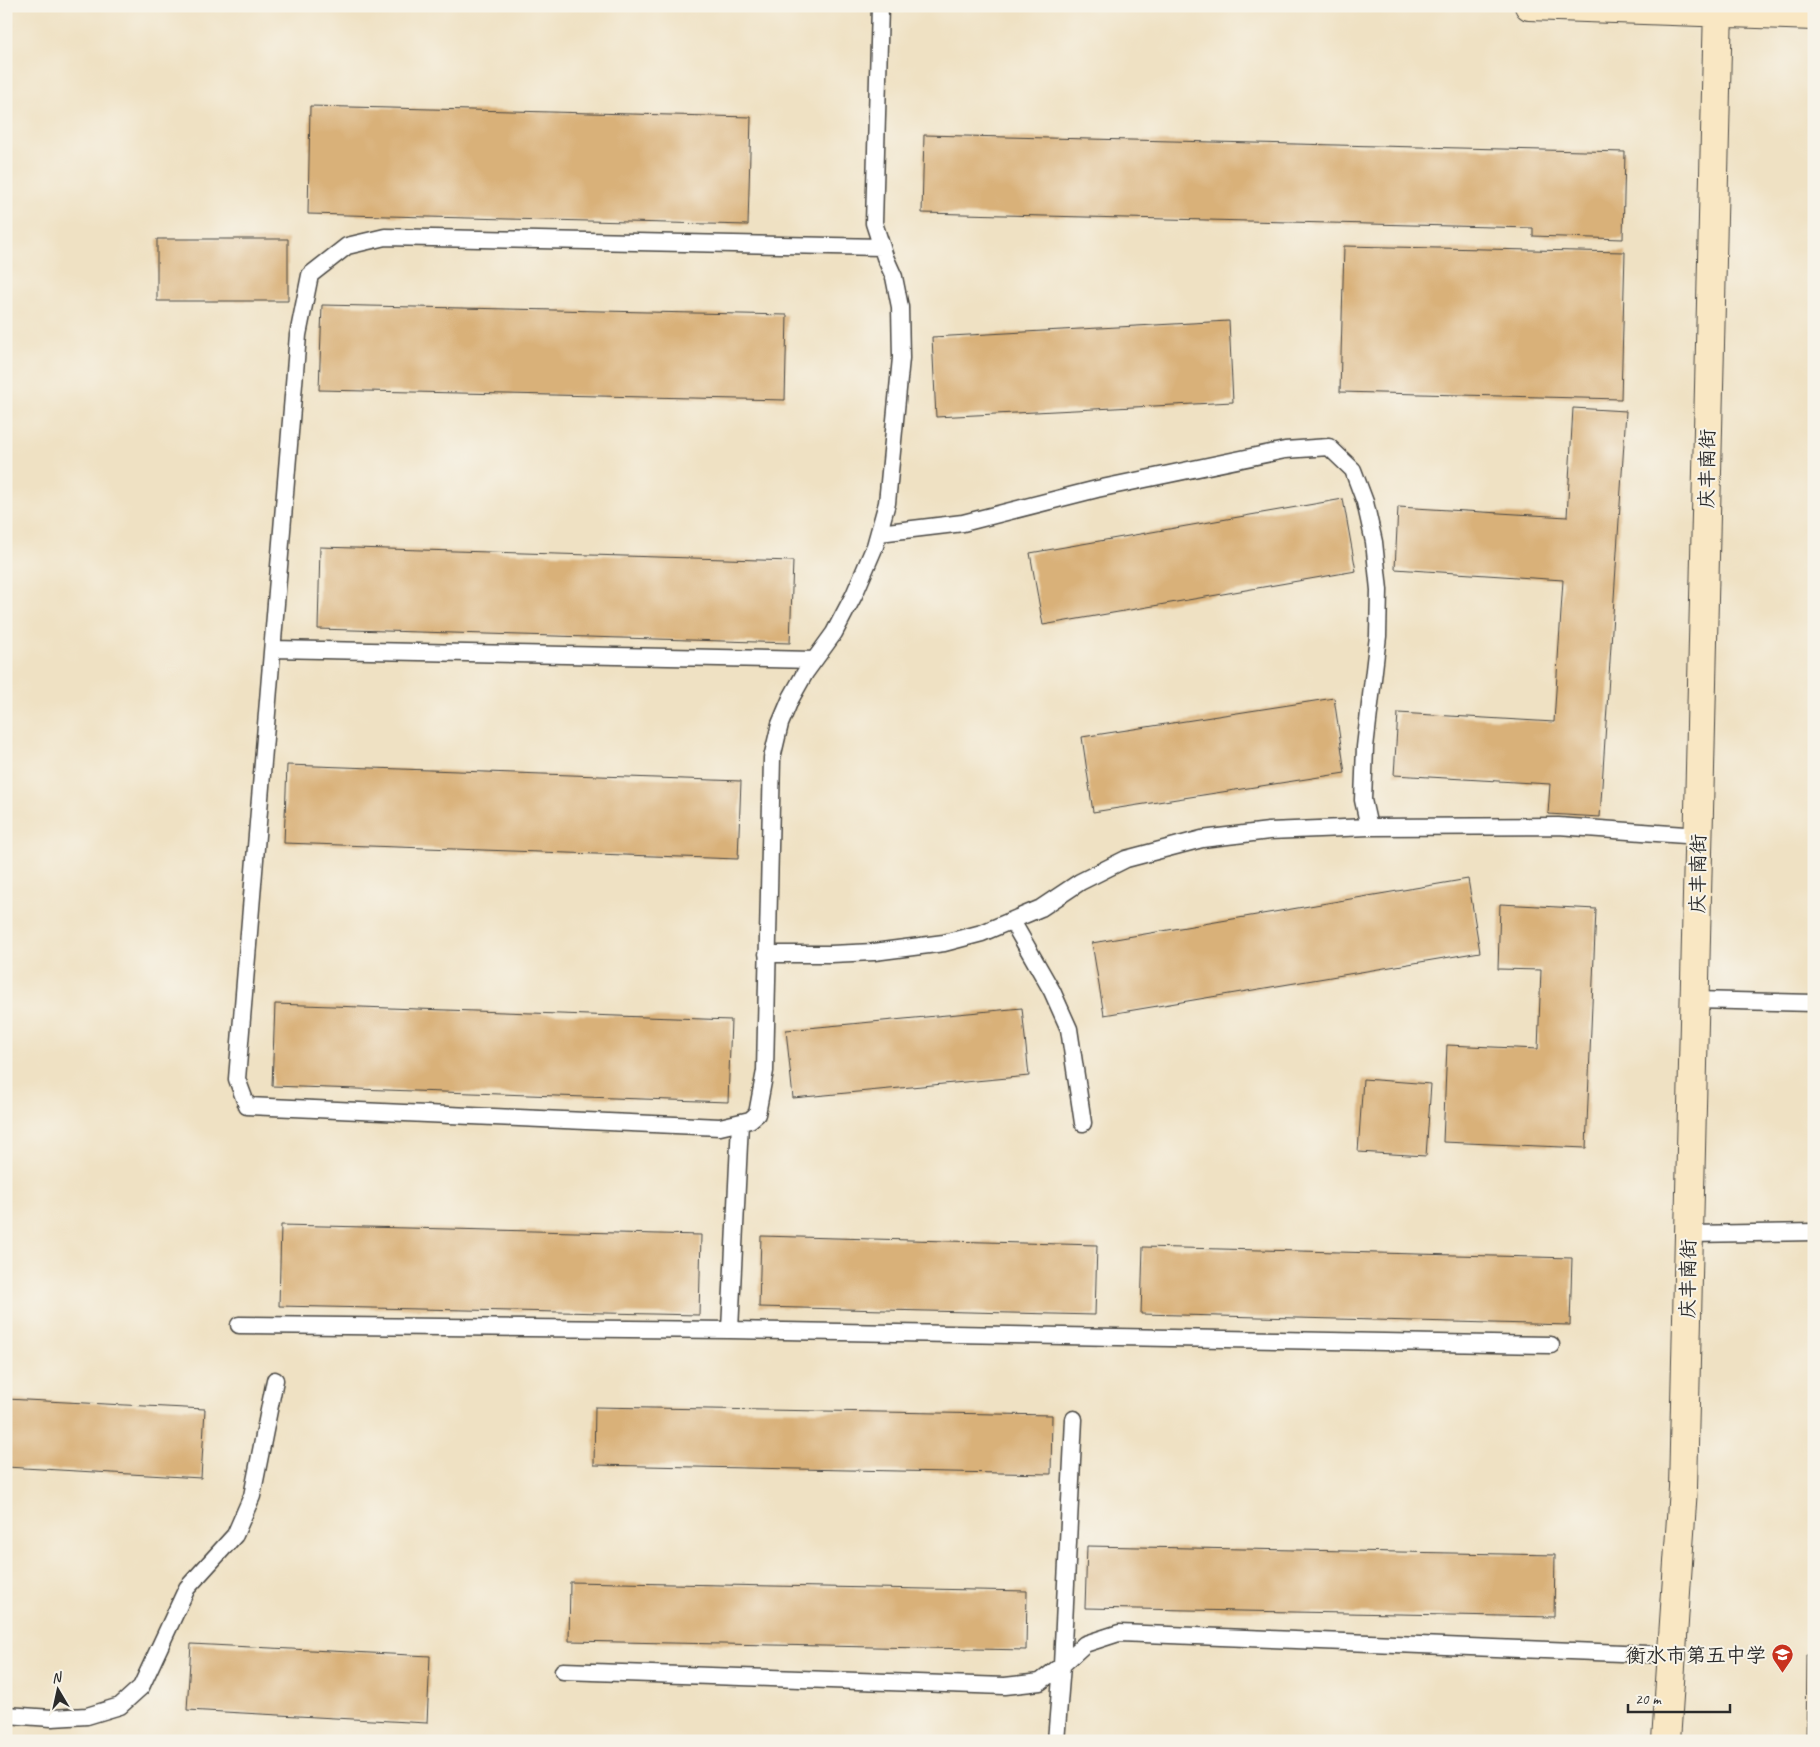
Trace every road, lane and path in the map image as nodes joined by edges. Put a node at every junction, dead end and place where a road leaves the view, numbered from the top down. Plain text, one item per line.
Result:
1 (880, 6) edge
2 (1529, 6) edge
3 (1718, 9) edge
4 (1814, 16) edge
5 (882, 247) junction
6 (879, 532) junction
7 (273, 649) junction
8 (814, 660) junction
9 (1369, 827) junction
10 (1699, 836) junction
11 (1012, 920) junction
12 (767, 954) junction
13 (1695, 1000) junction
14 (1814, 1003) edge
15 (740, 1123) junction
16 (1083, 1123) dead end
17 (1814, 1232) edge
18 (1689, 1234) junction
19 (239, 1325) dead end
20 (730, 1330) junction
21 (1550, 1346) dead end
22 (275, 1380) dead end
23 (1074, 1419) dead end
24 (1672, 1655) junction
25 (1062, 1665) junction
26 (563, 1671) dead end
27 (6, 1715) edge
28 (1056, 1741) edge
29 (1666, 1741) edge

1 - 5 lane
2 - 3 street
3 - 4 street
3 - 10 street, 庆丰南街
5 - 6 lane
5 - 7 lane
6 - 8 lane
6 - 9 lane
7 - 8 lane
7 - 15 lane
8 - 12 lane
9 - 10 lane
9 - 11 lane
10 - 13 street, 庆丰南街
11 - 12 lane
11 - 16 lane
12 - 15 lane
13 - 14 lane
13 - 18 street, 庆丰南街
15 - 20 lane
17 - 18 lane
18 - 24 street, 庆丰南街
19 - 20 lane
20 - 21 lane
22 - 27 lane
23 - 25 lane
24 - 25 lane
24 - 29 street, 庆丰南街
25 - 26 lane
25 - 28 lane

